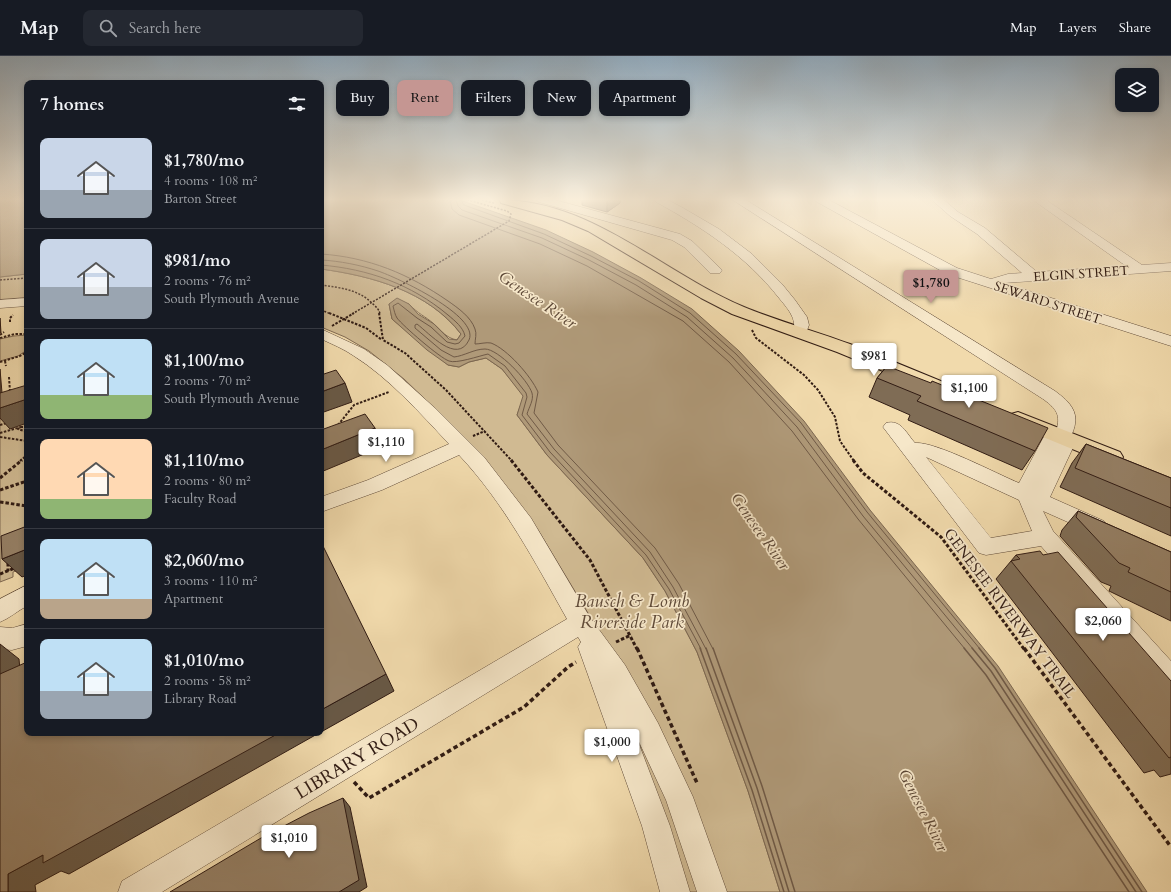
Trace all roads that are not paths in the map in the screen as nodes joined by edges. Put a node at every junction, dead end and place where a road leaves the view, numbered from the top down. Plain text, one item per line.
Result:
1 (614, 239) edge
2 (680, 239) edge
3 (723, 239) edge
4 (802, 239) edge
5 (893, 239) edge
6 (991, 239) edge
7 (1096, 239) edge
8 (1171, 267) edge
9 (1139, 269) junction
10 (715, 270) dead end
11 (1035, 276) junction
12 (992, 284) junction
13 (24, 302) edge
14 (0, 304) edge
15 (324, 331) edge
16 (800, 333) junction
17 (1171, 342) edge
18 (973, 400) edge
19 (1002, 412) edge
20 (892, 427) dead end
21 (1061, 436) junction
22 (464, 442) junction
23 (910, 450) junction
24 (1127, 463) edge
25 (1033, 502) junction
26 (328, 503) edge
27 (1115, 535) edge
28 (1046, 537) junction
29 (24, 596) edge
30 (0, 612) edge
31 (581, 623) junction
32 (24, 636) edge
33 (0, 638) edge
34 (1171, 679) edge
35 (133, 892) edge
36 (675, 892) edge
37 (712, 892) edge

1 - 16 main road
2 - 10 street
3 - 16 street
4 - 21 street
5 - 12 street, SEWARD STREET
6 - 11 street
7 - 9 street
8 - 9 street, ELGIN STREET
9 - 11 street, ELGIN STREET
11 - 12 street, ELGIN STREET
12 - 17 street, SEWARD STREET
13 - 14 street
15 - 22 street
16 - 18 main road
19 - 21 main road
20 - 23 street
21 - 24 main road
21 - 25 street
22 - 26 street
22 - 31 street
23 - 25 street
23 - 28 street
25 - 27 street
25 - 28 street
28 - 34 street
29 - 30 street
31 - 35 street, LIBRARY ROAD
31 - 36 street
31 - 37 street
32 - 33 street

